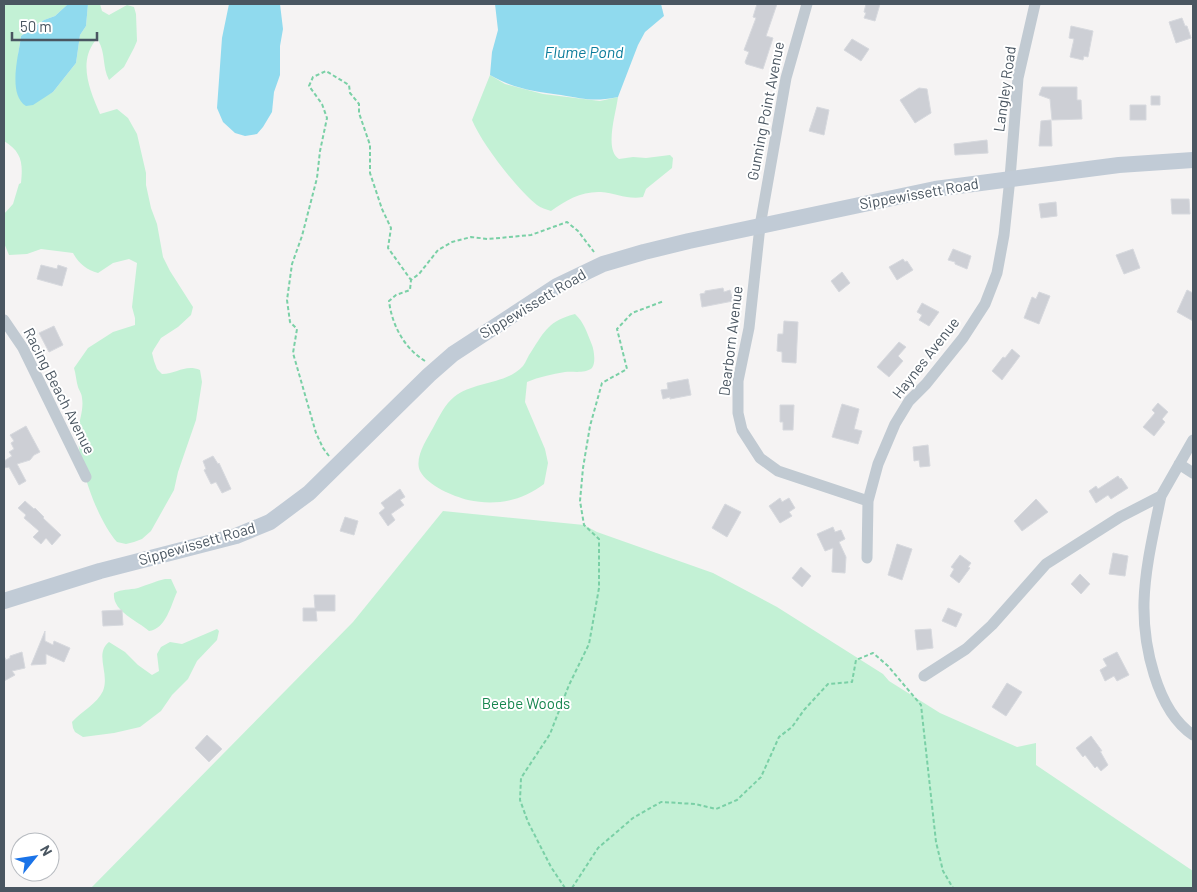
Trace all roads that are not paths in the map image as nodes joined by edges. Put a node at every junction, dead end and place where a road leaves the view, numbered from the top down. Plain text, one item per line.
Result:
1 (807, 4) edge
2 (1035, 4) edge
3 (1193, 160) edge
4 (1010, 178) junction
5 (760, 226) junction
6 (4, 320) edge
7 (1193, 440) edge
8 (1179, 464) junction
9 (1193, 473) edge
10 (86, 477) dead end
11 (1162, 496) junction
12 (868, 501) junction
13 (867, 558) dead end
14 (4, 601) edge
15 (924, 676) dead end
16 (1193, 735) edge

1 - 5 street, Gunning Point Avenue
2 - 4 street, Langley Road
3 - 4 main road, Sippewissett Road
4 - 5 main road, Sippewissett Road
4 - 12 street, Haynes Avenue
5 - 12 street, Dearborn Avenue
5 - 14 main road, Sippewissett Road
6 - 10 street, Racing Beach Avenue
7 - 8 street
8 - 9 street
8 - 11 street
11 - 15 street
11 - 16 street
12 - 13 street, Haynes Avenue

